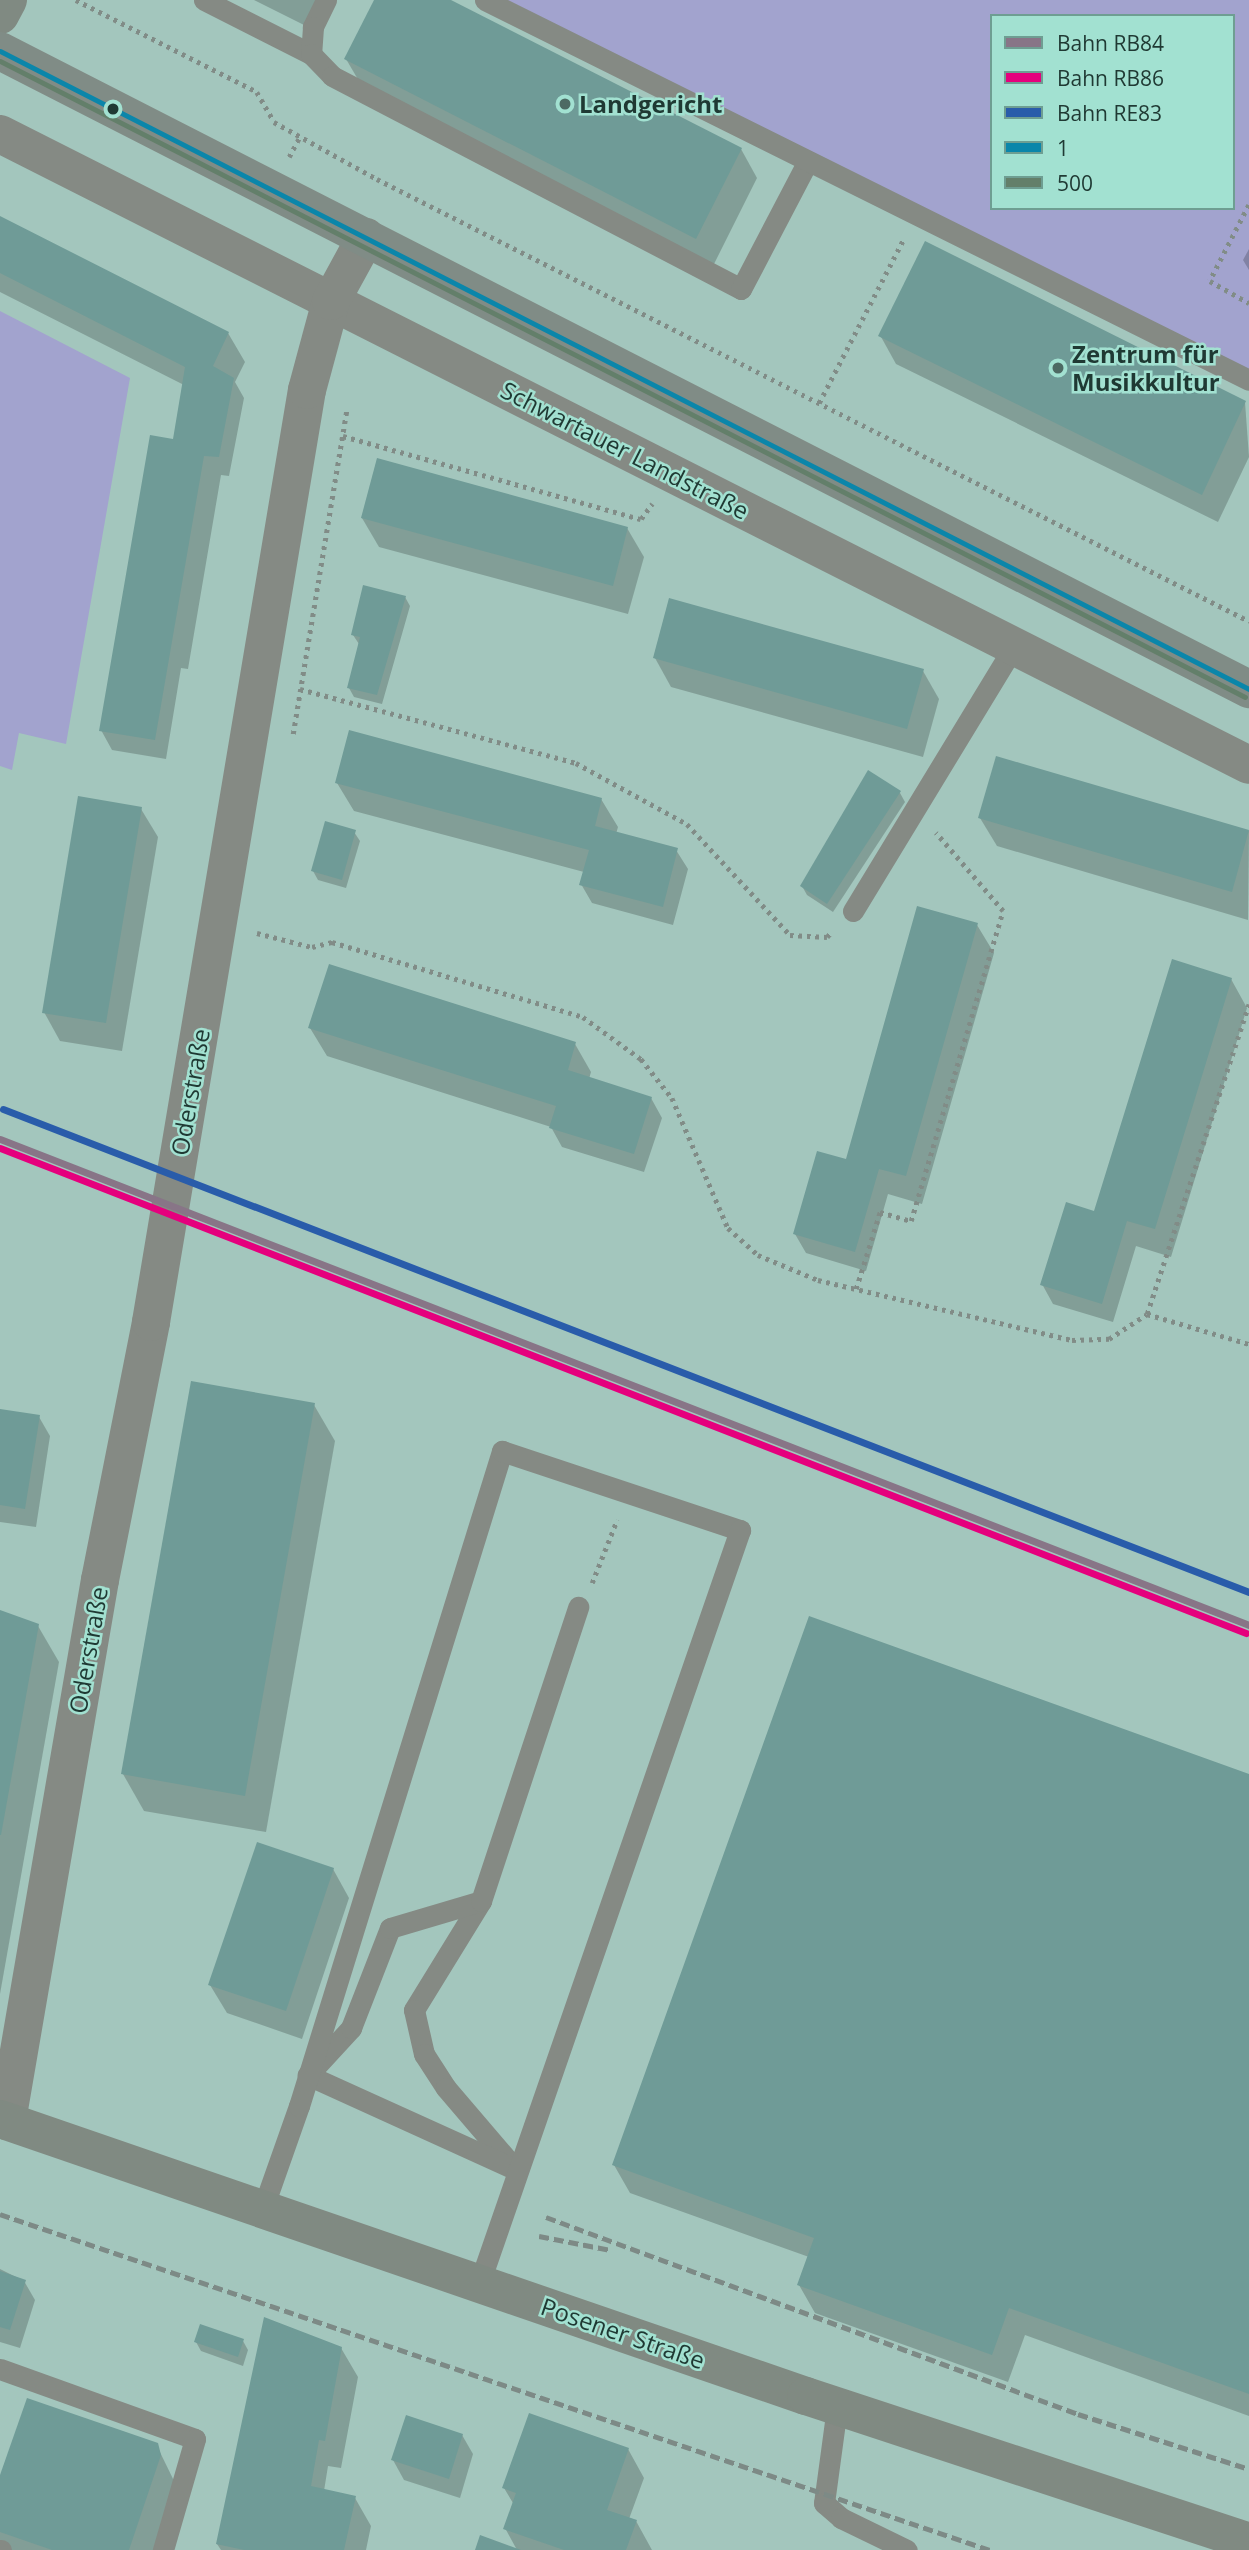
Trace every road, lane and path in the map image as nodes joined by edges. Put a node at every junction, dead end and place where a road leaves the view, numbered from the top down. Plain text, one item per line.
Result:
1 (8, 0) edge
2 (76, 0) edge
3 (204, 0) edge
4 (326, 0) edge
5 (485, 0) edge
6 (0, 15) edge
7 (0, 51) edge
8 (311, 54) junction
9 (0, 134) edge
10 (808, 161) junction
11 (1249, 205) edge
12 (916, 214) junction
13 (366, 237) junction
14 (331, 301) junction
15 (1249, 303) edge
16 (1249, 380) edge
17 (819, 403) junction
18 (343, 436) dead end
19 (653, 503) dead end
20 (1249, 621) edge
21 (1014, 646) junction
22 (300, 689) dead end
23 (1249, 689) edge
24 (1249, 765) edge
25 (915, 809) junction
26 (853, 911) joint
27 (257, 933) dead end
28 (1249, 1004) edge
29 (856, 1289) junction
30 (1147, 1314) junction
31 (1249, 1344) edge
32 (606, 1552) dead end
33 (601, 1569) dead end
34 (578, 1607) dead end
35 (481, 1901) junction
36 (308, 2075) junction
37 (4, 2120) edge
38 (517, 2170) junction
39 (263, 2208) junction
40 (479, 2284) junction
41 (0, 2370) edge
42 (837, 2407) junction
43 (1249, 2542) edge
44 (163, 2550) edge
45 (907, 2550) edge

1 - 6 street
2 - 17 path
3 - 8 lane
4 - 8 lane
5 - 10 lane
7 - 13 main road
8 - 10 lane
9 - 14 street, Schwartauer Landstraße
10 - 12 lane
11 - 15 path
12 - 16 lane
12 - 17 path
13 - 14 street, Oderstraße
13 - 23 main road
14 - 21 street, Schwartauer Landstraße
14 - 37 street, Oderstraße
17 - 20 path
18 - 19 path
21 - 24 street, Schwartauer Landstraße
21 - 25 lane
22 - 26 path
25 - 26 lane
25 - 29 path
27 - 29 path
28 - 30 path
29 - 30 path
30 - 31 path
32 - 33 path
34 - 35 lane
35 - 36 lane
35 - 38 lane
36 - 38 lane
36 - 38 lane
36 - 39 lane
37 - 39 street, Posener Straße
38 - 40 lane
39 - 40 street, Posener Straße
40 - 42 street, Posener Straße
41 - 44 lane
42 - 43 street, Posener Straße
42 - 45 lane

